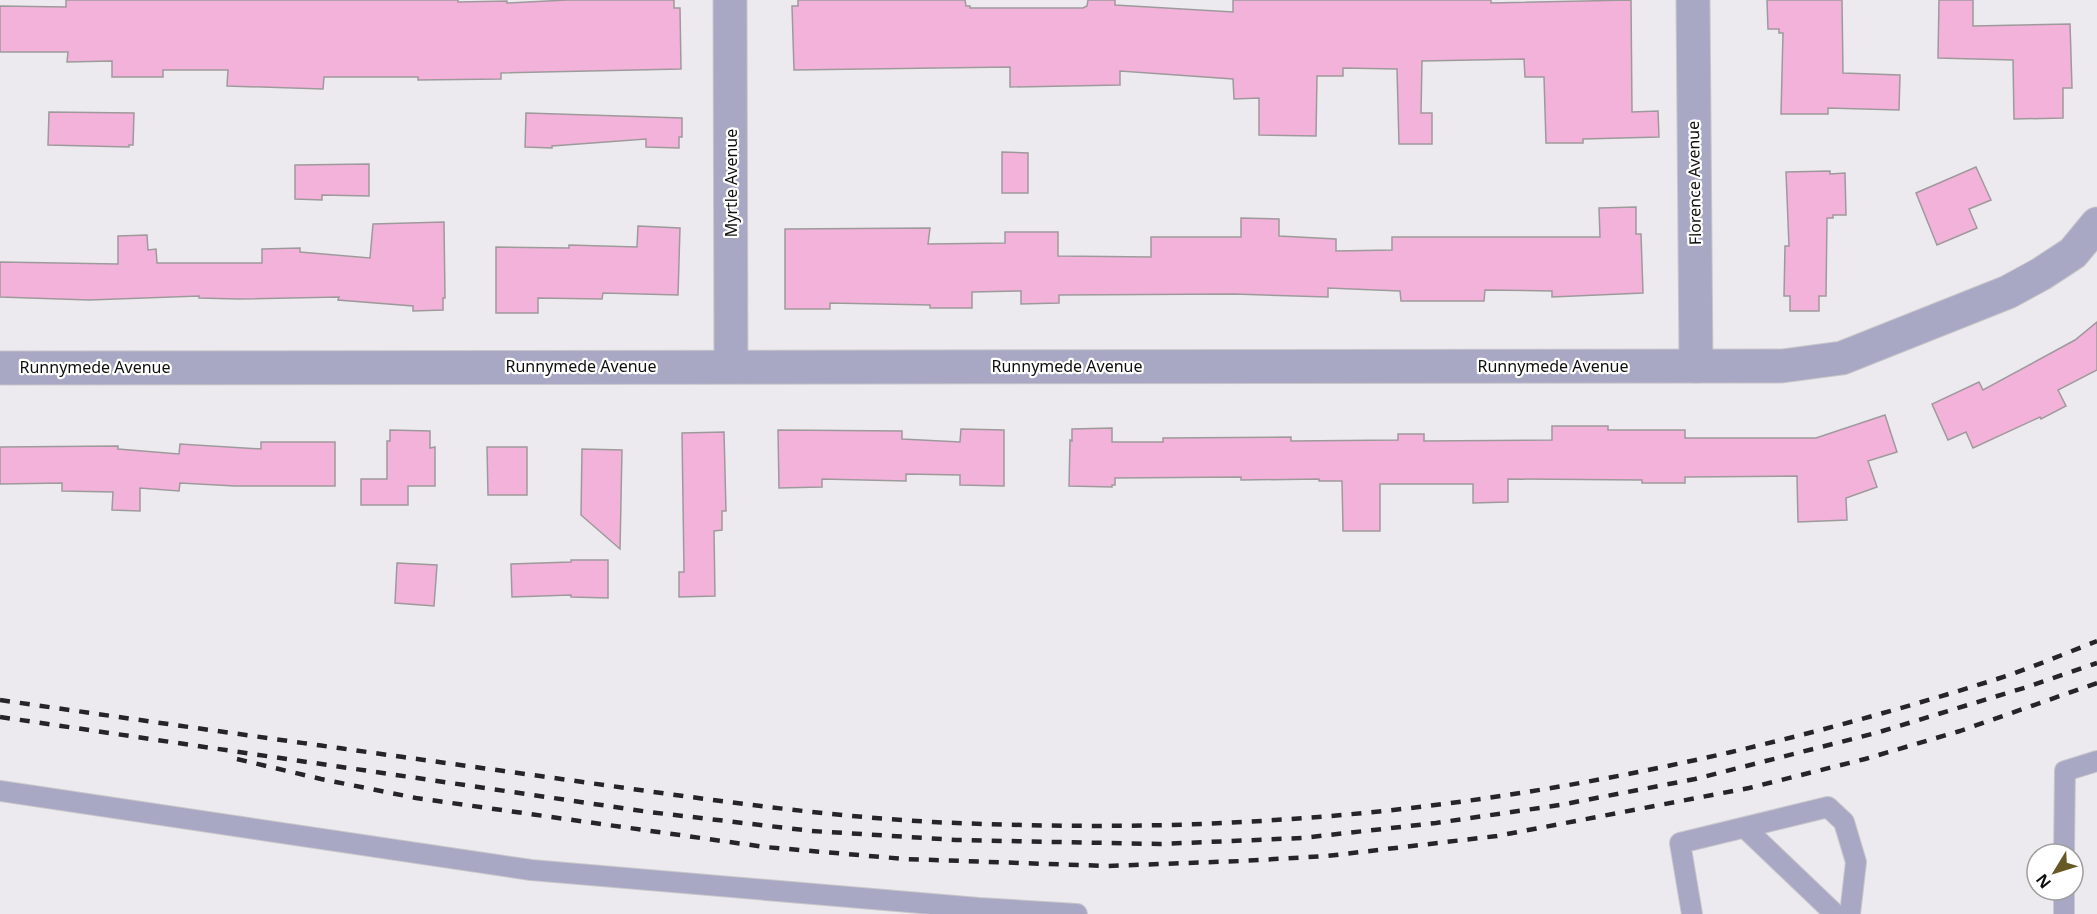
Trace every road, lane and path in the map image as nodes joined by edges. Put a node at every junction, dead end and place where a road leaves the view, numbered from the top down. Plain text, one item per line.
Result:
1 (730, 0) edge
2 (1692, 0) edge
3 (2097, 224) edge
4 (732, 366) junction
5 (1696, 366) junction
6 (0, 368) edge
7 (2097, 761) edge
8 (0, 791) edge
9 (1745, 828) junction
10 (2064, 842) edge
11 (1077, 914) edge
12 (1692, 914) edge
13 (1835, 914) edge
14 (1850, 914) edge

1 - 4 street, Myrtle Avenue
2 - 5 street, Florence Avenue
3 - 5 street, Runnymede Avenue
4 - 5 street, Runnymede Avenue
4 - 6 street, Runnymede Avenue
7 - 10 lane
8 - 11 lane
9 - 12 lane
9 - 13 lane
9 - 14 lane

